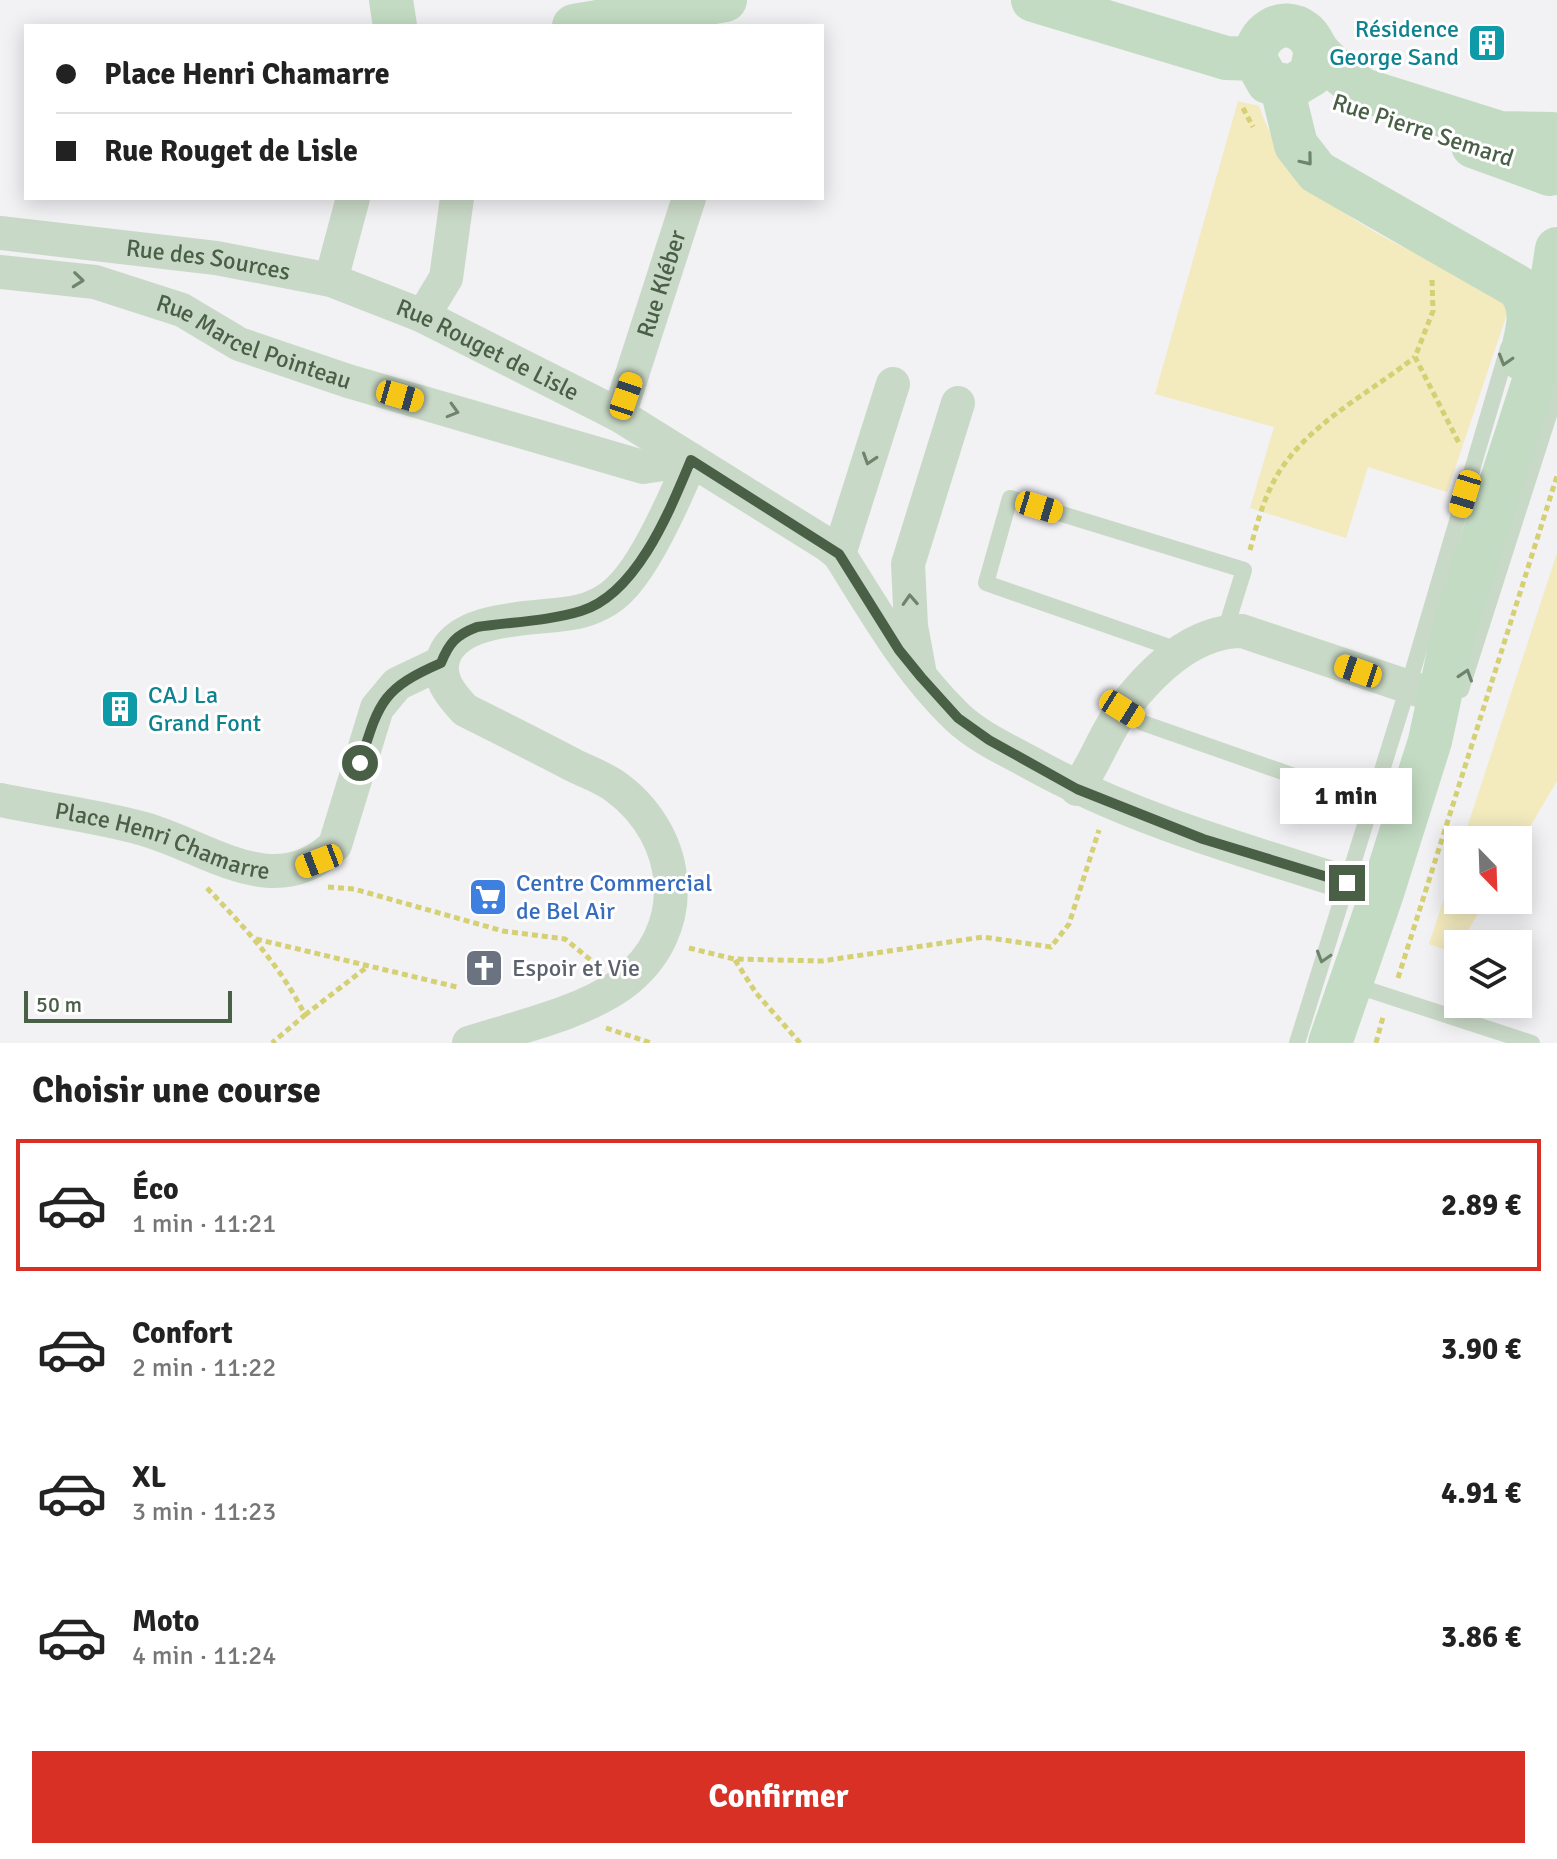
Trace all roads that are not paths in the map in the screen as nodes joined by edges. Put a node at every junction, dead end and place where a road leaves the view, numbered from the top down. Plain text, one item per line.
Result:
1 (391, 0) edge
2 (1033, 0) edge
3 (702, 8) edge
4 (395, 24) edge
5 (588, 24) edge
6 (1287, 44) edge
7 (1554, 155) edge
8 (352, 200) edge
9 (457, 200) edge
10 (688, 200) edge
11 (0, 233) edge
12 (1557, 237) edge
13 (1557, 249) edge
14 (0, 272) edge
15 (331, 280) junction
16 (423, 316) junction
17 (1542, 319) edge
18 (893, 384) dead end
19 (1557, 390) edge
20 (958, 403) dead end
21 (619, 415) junction
22 (691, 460) junction
23 (839, 554) junction
24 (1455, 625) junction
25 (1225, 631) junction
26 (1178, 650) junction
27 (441, 663) junction
28 (921, 677) junction
29 (1414, 689) junction
30 (1122, 709) junction
31 (1323, 786) dead end
32 (1077, 789) junction
33 (0, 800) edge
34 (1363, 887) junction
35 (1368, 993) junction
36 (469, 1043) edge
37 (1297, 1043) edge
38 (1321, 1043) edge
39 (1330, 1043) edge
40 (1532, 1043) edge

1 - 4 main road
2 - 6 main road
3 - 5 main road
6 - 7 main road, Rue Pierre Semard
6 -> 17 main road
8 - 15 street
9 - 16 street
10 - 21 street, Rue Kléber
11 - 15 street, Rue des Sources
12 - 17 lane
13 - 17 main road
14 -> 22 street, Rue Marcel Pointeau
15 - 16 street, Rue Rouget de Lisle
16 - 21 street, Rue Rouget de Lisle
17 - 24 main road
17 -> 29 lane
18 -> 23 street
35 -> 19 lane
28 -> 20 street
21 - 22 street, Rue Rouget de Lisle
22 - 23 street, Rue Rouget de Lisle
22 - 27 street
23 - 28 street, Rue Rouget de Lisle
24 - 29 main road
24 - 34 main road
25 - 26 street
25 - 26 lane
25 - 29 street
26 - 30 street
27 - 33 street, Place Henri Chamarre
27 - 36 street
28 - 32 street, Rue Rouget de Lisle
29 - 34 main road
30 - 31 lane
30 - 32 street
32 - 34 street, Rue Rouget de Lisle
34 - 35 main road
34 -> 37 lane
34 - 38 main road
35 - 39 main road
35 - 40 lane

